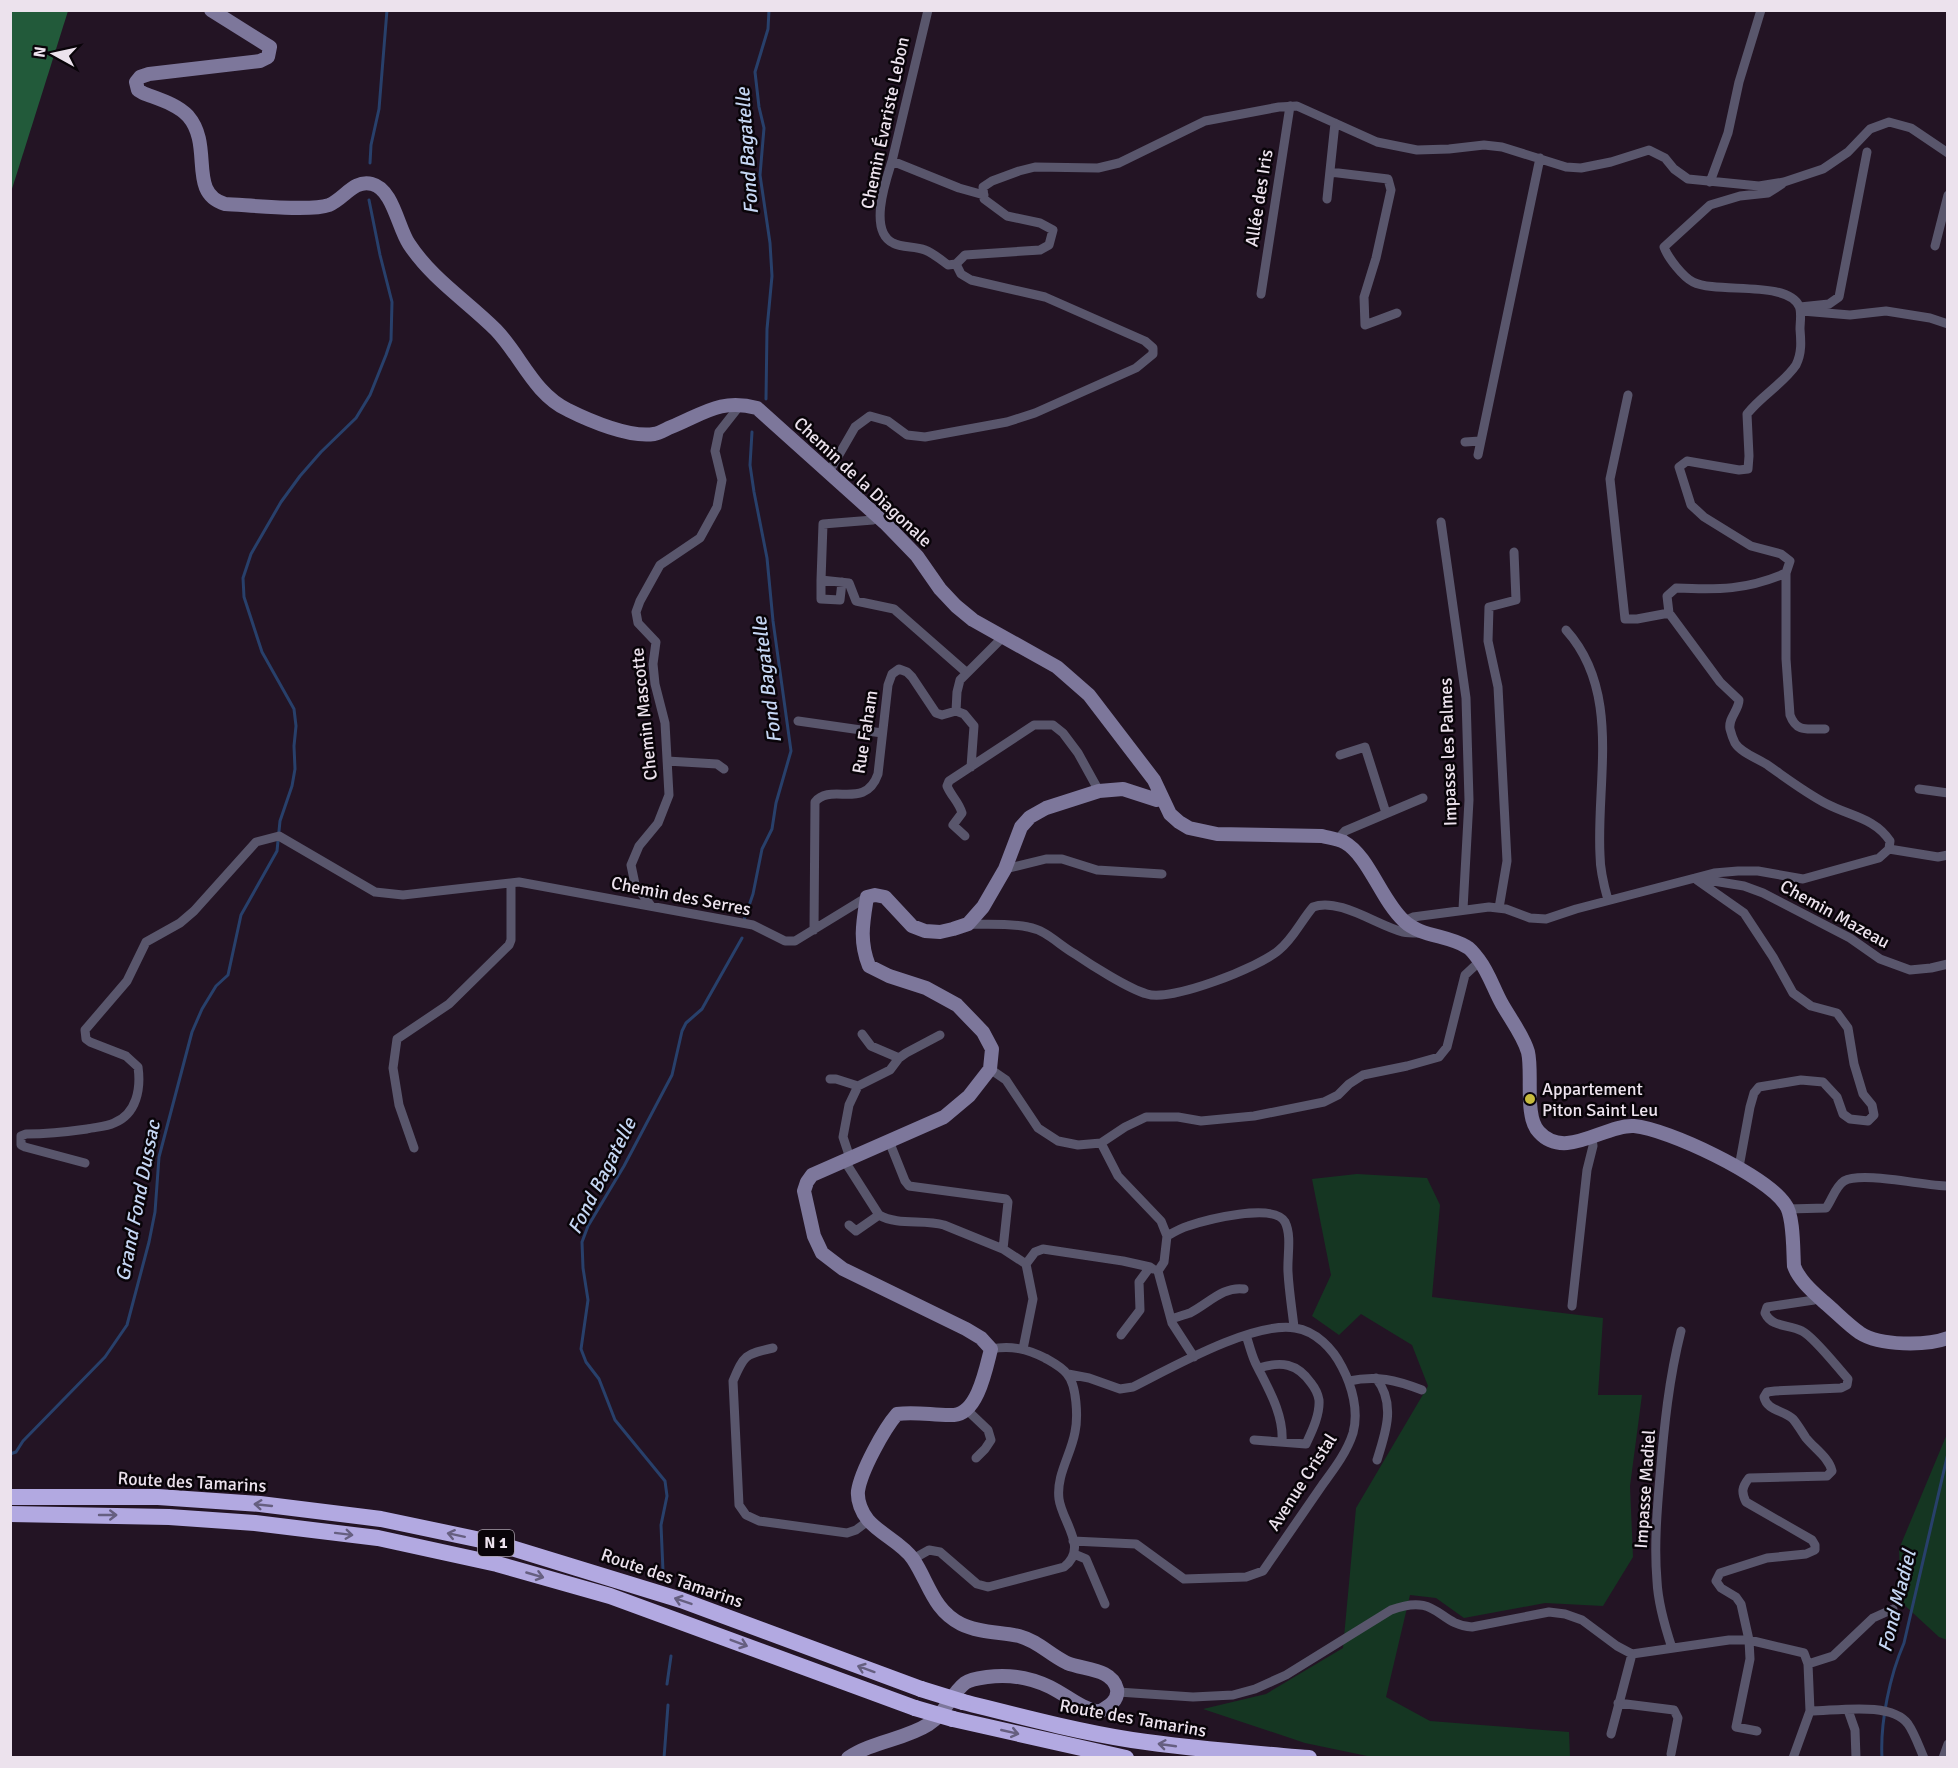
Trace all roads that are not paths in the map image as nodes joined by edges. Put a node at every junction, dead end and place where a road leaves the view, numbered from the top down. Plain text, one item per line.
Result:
1 (211, 10) edge
2 (928, 10) edge
3 (1761, 10) edge
4 (1290, 106) junction
5 (1335, 123) junction
6 (1867, 152) dead end
7 (1947, 153) edge
8 (1540, 159) junction
9 (892, 161) junction
10 (1330, 172) junction
11 (1710, 182) junction
12 (1784, 182) junction
13 (984, 195) junction
14 (1947, 195) edge
15 (1327, 199) dead end
16 (1935, 246) dead end
17 (956, 264) junction
18 (1261, 294) dead end
19 (1800, 309) junction
20 (1397, 313) dead end
21 (1947, 324) edge
22 (1628, 396) dead end
23 (741, 404) junction
24 (1480, 441) junction
25 (1465, 442) dead end
26 (1478, 455) dead end
27 (829, 472) junction
28 (878, 517) junction
29 (1441, 522) dead end
30 (1514, 552) dead end
31 (1786, 573) junction
32 (821, 580) junction
33 (842, 582) junction
34 (1669, 613) junction
35 (1566, 630) dead end
36 (1004, 636) junction
37 (967, 673) junction
38 (956, 711) junction
39 (798, 721) dead end
40 (1826, 729) dead end
41 (882, 733) junction
42 (1340, 755) dead end
43 (667, 762) junction
44 (971, 766) junction
45 (724, 769) dead end
46 (1919, 789) dead end
47 (1099, 791) junction
48 (1947, 793) edge
49 (1423, 798) dead end
50 (1162, 799) junction
51 (1386, 813) junction
52 (965, 836) dead end
53 (1338, 839) junction
54 (1888, 849) junction
55 (1947, 855) edge
56 (1005, 869) junction
57 (1162, 874) dead end
58 (1695, 878) junction
59 (511, 883) junction
60 (867, 897) junction
61 (1608, 900) junction
62 (651, 906) junction
63 (1499, 908) junction
64 (1463, 909) junction
65 (1404, 921) junction
66 (968, 924) junction
67 (814, 930) junction
68 (1431, 934) junction
69 (1480, 961) junction
70 (1947, 964) edge
71 (862, 1034) dead end
72 (940, 1035) dead end
73 (899, 1058) junction
74 (990, 1070) junction
75 (830, 1078) dead end
76 (858, 1086) junction
77 (1592, 1138) junction
78 (889, 1141) junction
79 (1101, 1143) junction
80 (414, 1148) dead end
81 (847, 1159) junction
82 (86, 1163) dead end
83 (1739, 1167) junction
84 (1947, 1186) edge
85 (1788, 1209) junction
86 (879, 1215) junction
87 (849, 1225) dead end
88 (1167, 1236) junction
89 (1003, 1250) junction
90 (1026, 1264) junction
91 (1154, 1269) junction
92 (1244, 1289) dead end
93 (1818, 1296) junction
94 (1572, 1306) dead end
95 (1171, 1319) junction
96 (1294, 1328) junction
97 (1681, 1330) dead end
98 (1121, 1335) dead end
99 (1246, 1335) junction
100 (1947, 1338) edge
101 (773, 1348) dead end
102 (991, 1349) junction
103 (1023, 1349) junction
104 (1194, 1357) junction
105 (1259, 1368) junction
106 (1068, 1374) junction
107 (1376, 1378) junction
108 (1349, 1382) junction
109 (1422, 1390) dead end
110 (967, 1410) junction
111 (1254, 1440) dead end
112 (1282, 1442) junction
113 (976, 1458) dead end
114 (1377, 1460) dead end
115 (10, 1497) edge
116 (10, 1514) edge
117 (868, 1521) junction
118 (1073, 1541) junction
119 (1074, 1554) junction
120 (913, 1559) junction
121 (1105, 1604) dead end
122 (1893, 1609) dead end
123 (1749, 1640) junction
124 (1672, 1648) junction
125 (1632, 1654) junction
126 (1808, 1664) junction
127 (1118, 1692) junction
128 (959, 1698) junction
129 (1618, 1704) junction
130 (1848, 1710) junction
131 (1810, 1711) junction
132 (1757, 1731) dead end
133 (1611, 1734) dead end
134 (1947, 1743) edge
135 (1671, 1754) dead end
136 (848, 1758) edge
137 (1126, 1758) edge
138 (1309, 1758) edge
139 (1792, 1758) edge
140 (1856, 1758) edge
141 (1924, 1758) edge
142 (1943, 1758) edge

1 - 23 main road
2 - 9 street, Chemin Évariste Lebon
3 - 11 street
4 - 5 street
4 - 13 street
4 - 18 street, Allée des Iris
5 - 8 street
5 - 10 street
6 - 19 street
7 - 12 street
8 - 11 street
8 - 24 street
9 - 13 street
9 - 17 street, Chemin Évariste Lebon
10 - 15 street
10 - 20 street
11 - 12 street
12 - 19 street
13 - 17 street
14 - 16 street
17 - 27 street
19 - 21 street
19 - 31 street
22 - 34 street
23 - 27 main road, Chemin de la Diagonale
23 - 43 street, Chemin Mascotte
24 - 25 street
24 - 26 street
27 - 28 main road, Chemin de la Diagonale
28 - 32 street
28 - 36 main road, Chemin de la Diagonale
29 - 64 street, Impasse les Palmes
30 - 63 street
31 - 34 street
31 - 40 street
32 - 33 street
32 - 33 street
33 - 37 street
34 - 54 street
35 - 61 street
36 - 37 street
36 - 50 main road, Chemin de la Diagonale
37 - 38 street
38 - 41 street, Rue Faham
38 - 44 street
39 - 41 street
41 - 67 street, Rue Faham
42 - 51 street
43 - 45 street
43 - 62 street, Chemin Mascotte
44 - 47 street
44 - 52 street
46 - 48 street
47 - 50 main road
47 - 56 main road
49 - 51 street
50 - 53 main road, Chemin de la Diagonale
51 - 53 street
53 - 65 main road
54 - 55 street
54 - 58 street
56 - 57 street
56 - 66 main road
58 - 61 street, Chemin Mazeau
58 - 70 street, Chemin Mazeau
58 - 83 street
59 - 62 street, Chemin des Serres
59 - 80 street
59 - 82 street, Chemin des Serres
60 - 66 main road
60 - 67 street, Chemin des Serres
60 - 74 main road
61 - 63 street, Chemin Mazeau
62 - 67 street, Chemin des Serres
63 - 64 street, Chemin Mazeau
64 - 65 street, Chemin Mazeau
65 - 68 main road
66 - 68 street
68 - 69 main road
69 - 77 main road
69 - 79 street
71 - 73 street
72 - 73 street
73 - 76 street
74 - 78 main road
74 - 79 street
75 - 76 street
76 - 81 street
77 - 83 main road
77 - 94 street
78 - 81 main road
78 - 89 street
79 - 88 street
81 - 86 street
81 - 102 main road
83 - 85 main road
84 - 85 street
85 - 93 main road
86 - 87 street
86 - 89 street
88 - 91 street
88 - 96 street
89 - 90 street
90 - 91 street
90 - 103 street
91 - 95 street
91 - 98 street
92 - 95 street
93 - 100 main road
93 - 123 street
95 - 104 street
96 - 99 street
96 - 108 street, Avenue Cristal
97 - 124 street, Impasse Madiel
99 - 104 street
99 - 105 street
101 - 117 street
102 - 103 street
102 - 110 main road
103 - 106 street
104 - 106 street
105 - 112 street
105 - 112 street
106 - 118 street
107 - 108 street
107 - 109 street
107 - 114 street
108 - 118 street, Avenue Cristal
110 - 113 street
110 - 117 main road
111 - 112 street
128 -> 115 highway, Route des Tamarins / N 1, bridge
116 -> 137 highway, Route des Tamarins / N 1, bridge
117 - 120 main road
118 - 119 street
119 - 120 street
119 - 121 street
120 - 127 main road
122 - 126 street
123 - 124 street
123 - 126 street
123 - 132 street
124 - 125 street
125 - 127 street
125 - 129 street
126 - 131 street
127 - 128 main road
128 - 136 main road
138 -> 128 highway, Route des Tamarins / N 1
129 - 133 street
129 - 135 street
130 - 131 street
130 - 140 street
130 - 141 street
131 - 139 street
134 - 142 street

